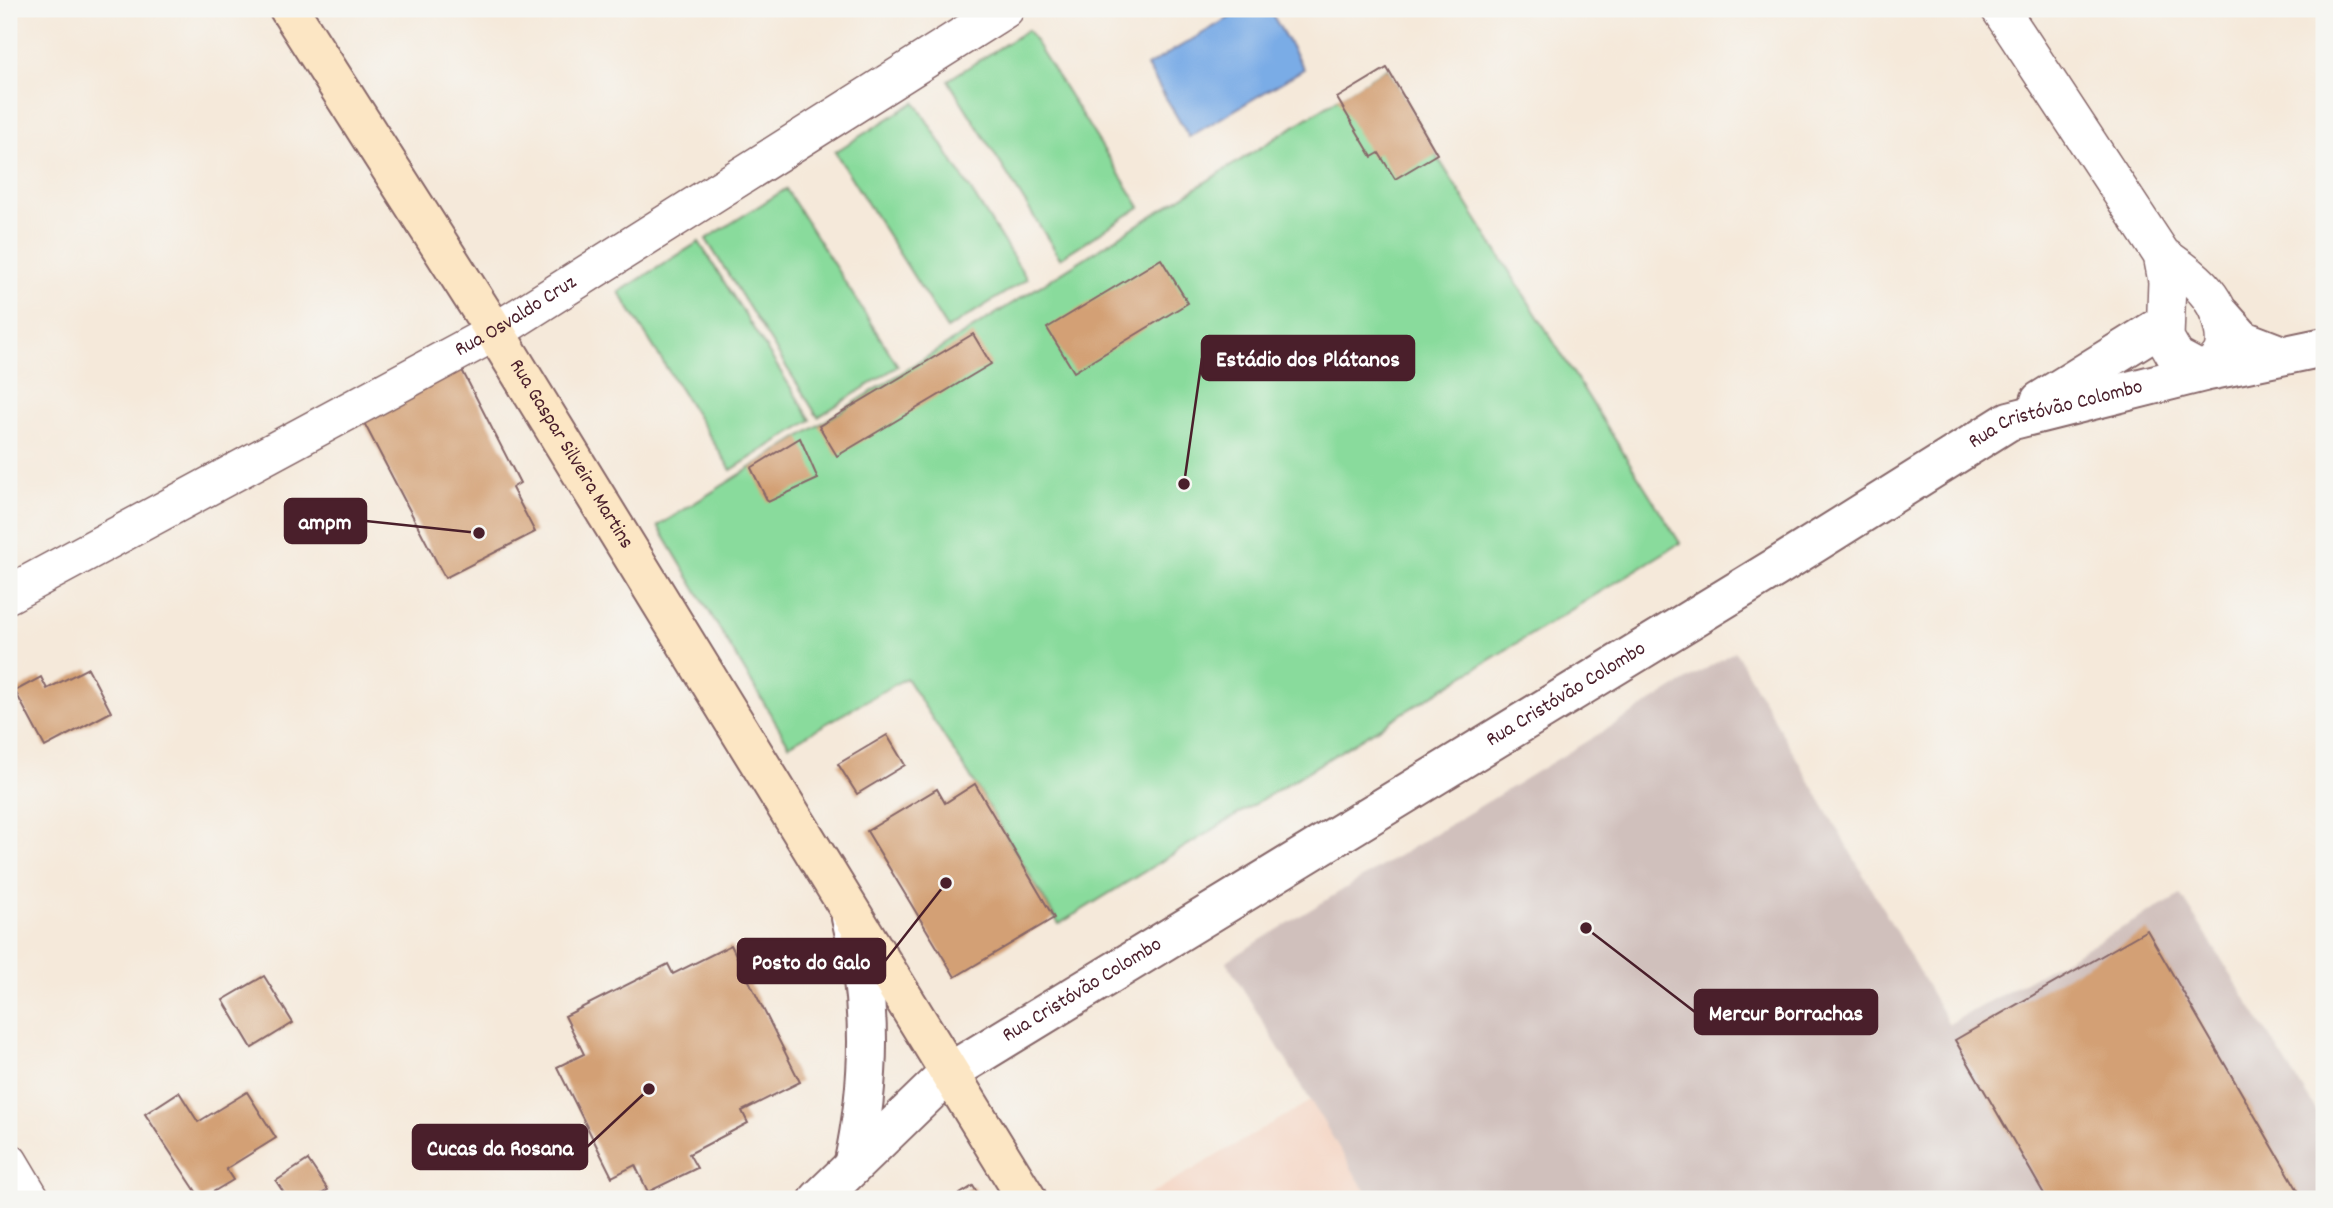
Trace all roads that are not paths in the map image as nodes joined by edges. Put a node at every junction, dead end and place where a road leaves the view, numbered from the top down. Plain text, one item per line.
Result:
1 (289, 9) edge
2 (1005, 9) edge
3 (2000, 9) edge
4 (2162, 255) junction
5 (2221, 315) junction
6 (2164, 324) junction
7 (495, 332) junction
8 (2324, 347) edge
9 (2282, 355) junction
10 (2204, 372) junction
11 (2009, 421) junction
12 (9, 594) edge
13 (847, 902) junction
14 (950, 1072) junction
15 (9, 1162) edge
16 (853, 1166) junction
17 (32, 1199) edge
18 (819, 1199) edge
19 (1027, 1199) edge

1 - 7 main road, Rua Gaspar Silveira Martins
2 - 7 street, Rua Osvaldo Cruz
3 - 4 street
4 - 5 street
4 - 6 street
5 - 9 street
5 - 10 street
6 - 10 street
6 - 11 street
7 - 12 street, Rua Osvaldo Cruz
7 - 13 main road, Rua Gaspar Silveira Martins
8 - 9 street, Rua Cristóvão Colombo
9 - 10 street, Rua Cristóvão Colombo
10 - 11 street, Rua Cristóvão Colombo
11 - 14 street, Rua Cristóvão Colombo
13 - 14 main road, Rua Gaspar Silveira Martins
13 - 16 street, Rua Gaspar Silveira Martins
14 - 16 street, Rua Cristóvão Colombo
14 - 19 main road, Rua Gaspar Silveira Martins
15 - 17 street
16 - 18 street, Rua Cristóvão Colombo

